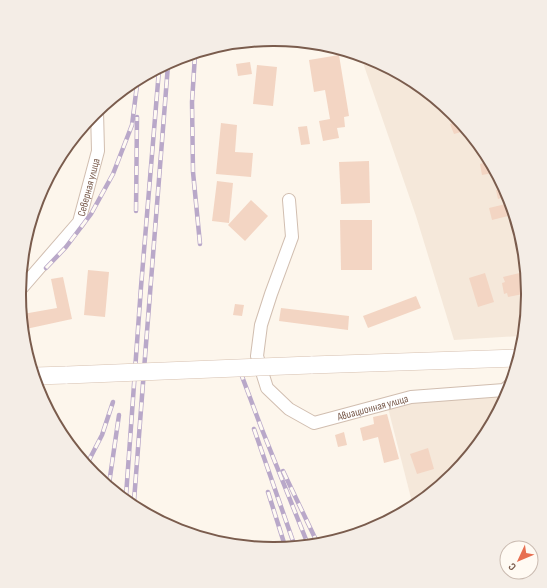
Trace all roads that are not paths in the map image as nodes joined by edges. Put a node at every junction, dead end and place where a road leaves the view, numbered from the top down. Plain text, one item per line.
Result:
1 (98, 119) edge
2 (289, 200) dead end
3 (27, 282) edge
4 (512, 361) edge
5 (40, 376) edge
6 (501, 390) edge

1 - 3 street, Северная улица
2 - 6 street, Авиационная улица
4 - 5 street, bridge

